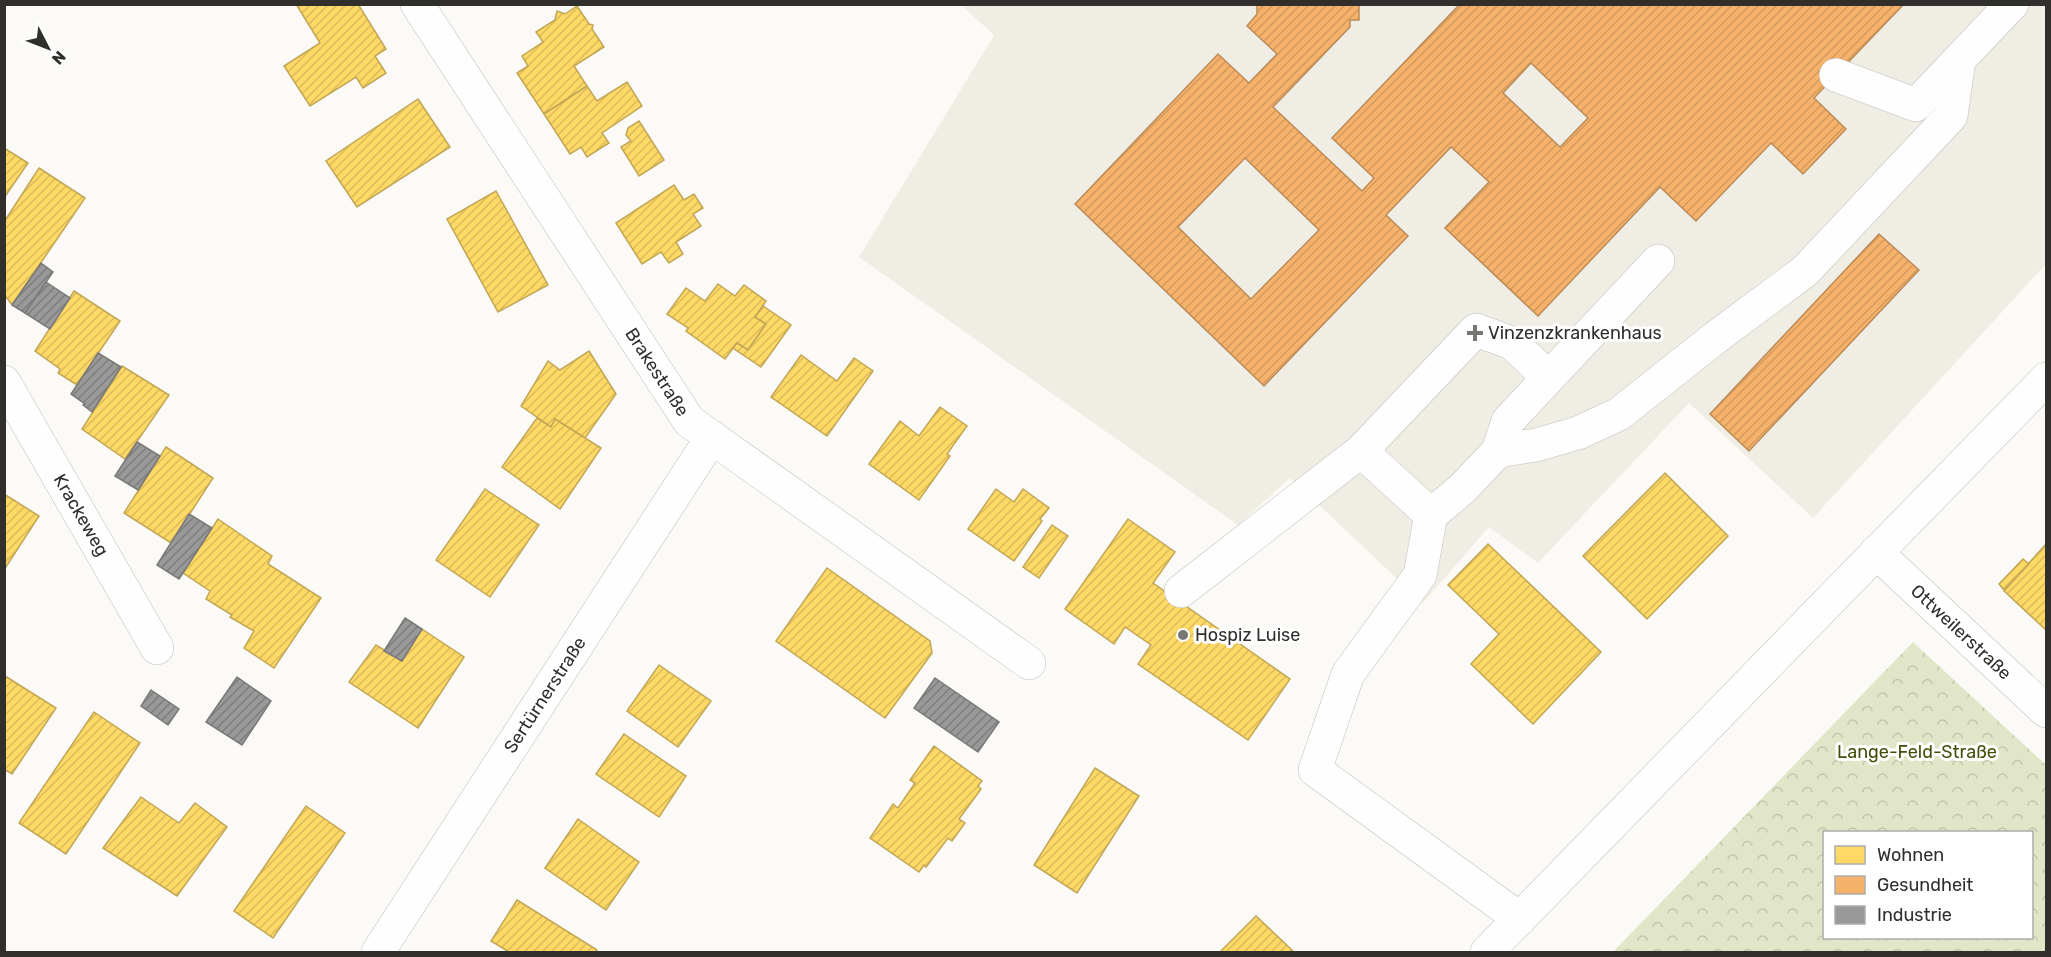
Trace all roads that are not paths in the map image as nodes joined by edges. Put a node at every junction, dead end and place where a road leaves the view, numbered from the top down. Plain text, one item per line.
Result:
1 (417, 4) edge
2 (2012, 4) edge
3 (1959, 60) junction
4 (1836, 75) dead end
5 (1658, 261) dead end
6 (1548, 378) junction
7 (2046, 379) edge
8 (4, 382) edge
9 (712, 437) junction
10 (1361, 451) junction
11 (1498, 451) junction
12 (1431, 515) junction
13 (1876, 552) junction
14 (1180, 591) dead end
15 (157, 648) dead end
16 (1029, 663) dead end
17 (2046, 711) edge
18 (1520, 919) junction
19 (387, 949) edge
20 (1488, 952) edge

1 - 9 street, Brakestraße
2 - 3 street
3 - 4 street
3 - 11 street
5 - 6 street
6 - 10 street
6 - 11 street
7 - 13 street
8 - 15 street, Krackeweg
9 - 16 street, Brakestraße
9 - 19 street, Sertürnerstraße
10 - 12 street
10 - 14 street
11 - 12 street
12 - 18 street
13 - 17 street, Ottweilerstraße
13 - 18 street
18 - 20 street

